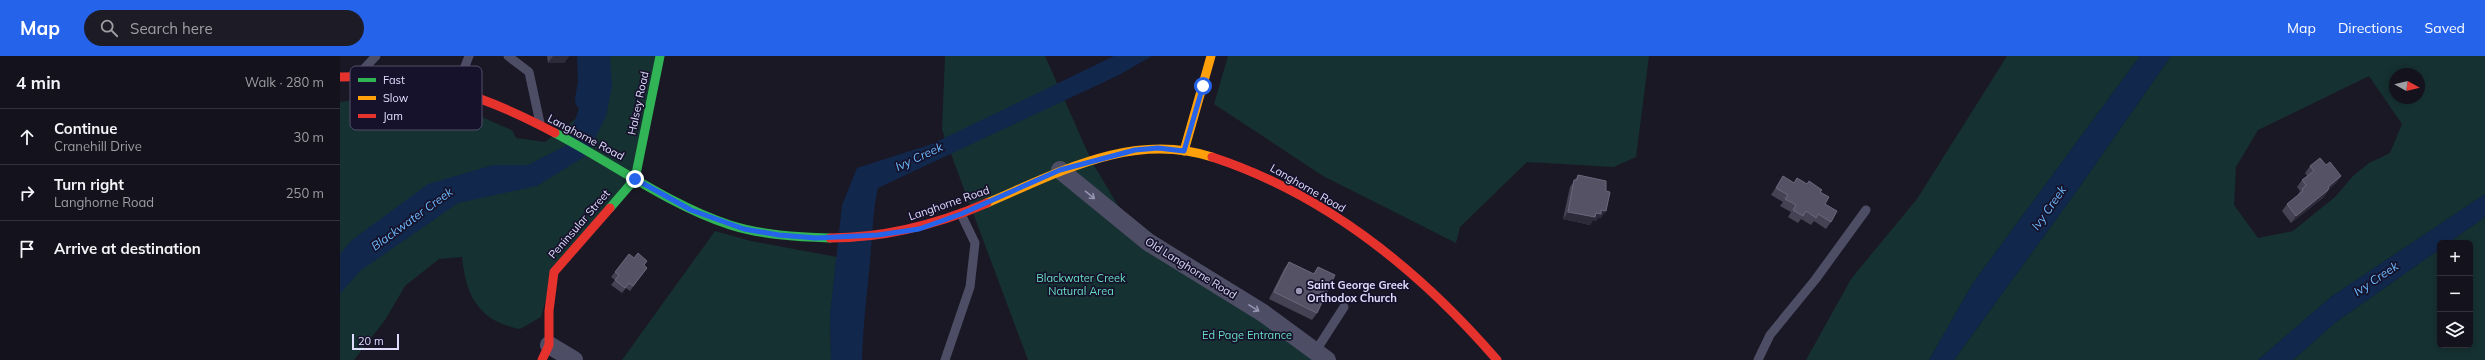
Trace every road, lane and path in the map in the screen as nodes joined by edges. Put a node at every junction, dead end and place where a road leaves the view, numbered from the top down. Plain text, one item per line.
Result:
1 (376, 56) edge
2 (469, 56) edge
3 (508, 56) edge
4 (660, 56) edge
5 (1211, 56) edge
6 (366, 66) edge
7 (465, 66) edge
8 (350, 76) edge
9 (340, 77) edge
10 (482, 98) edge
11 (541, 126) junction
12 (1184, 151) junction
13 (1060, 170) junction
14 (635, 179) junction
15 (1866, 210) dead end
16 (961, 214) junction
17 (1344, 307) dead end
18 (546, 352) edge
19 (1321, 356) edge
20 (574, 360) edge
21 (945, 360) edge
22 (1497, 360) edge
23 (1758, 360) edge

1 - 6 lane
2 - 7 lane
3 - 11 lane
4 - 14 main road, Halsey Road
5 - 12 main road
8 - 9 main road, Langhorne Road
10 - 11 main road, Langhorne Road
11 - 14 main road, Langhorne Road
12 - 13 main road, Langhorne Road
12 - 22 main road, Langhorne Road
13 - 16 main road, Langhorne Road
13 -> 19 street, Old Langhorne Road
14 - 16 main road, Langhorne Road
14 - 18 main road, Peninsular Street
15 - 23 lane
16 - 21 lane
17 - 19 lane
18 - 20 street

